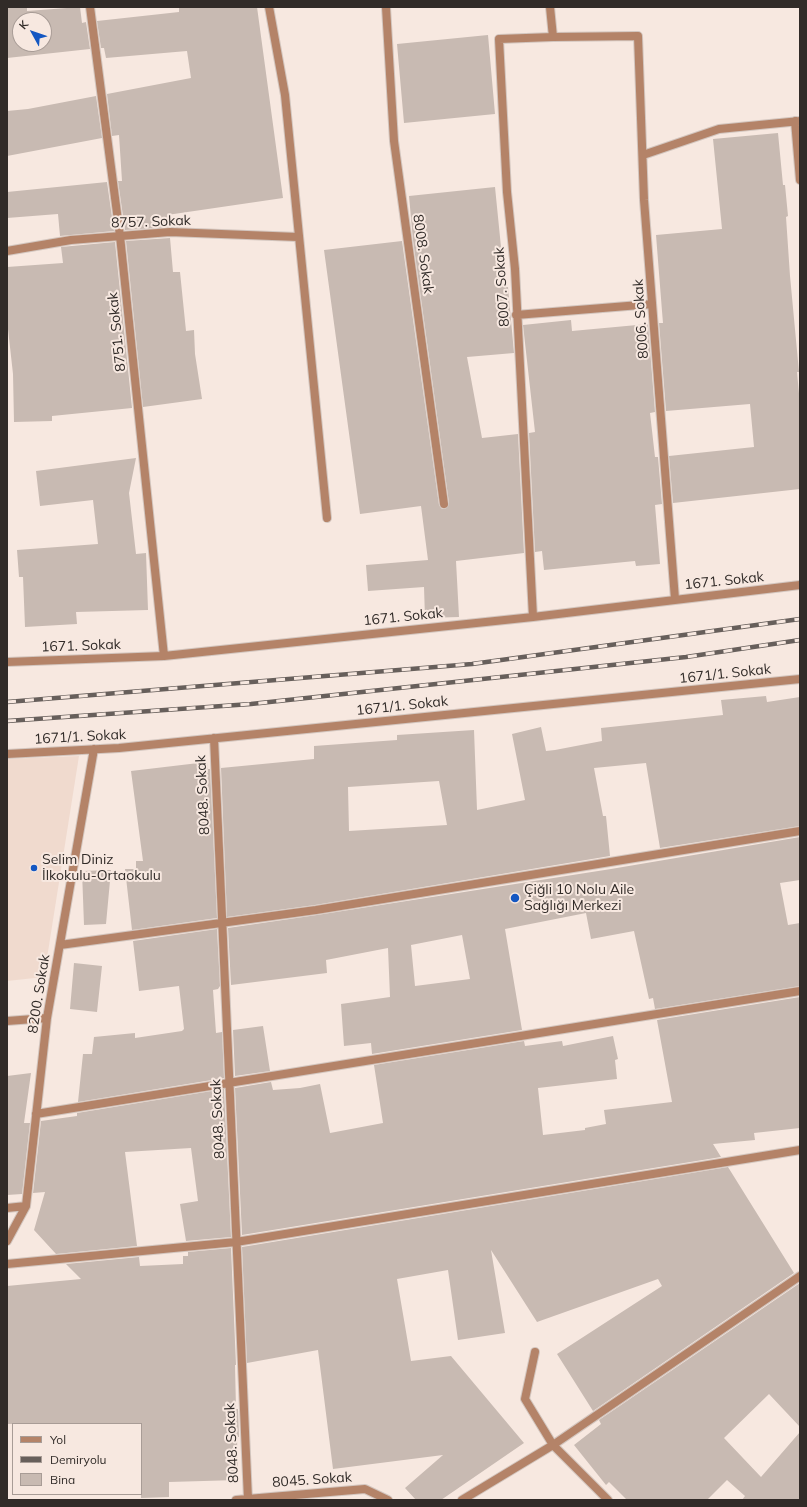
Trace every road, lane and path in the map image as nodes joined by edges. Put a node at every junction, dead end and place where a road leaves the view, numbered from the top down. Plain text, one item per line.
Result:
1 (90, 7) edge
2 (269, 7) edge
3 (386, 7) edge
4 (550, 7) edge
5 (553, 37) junction
6 (797, 121) edge
7 (643, 155) junction
8 (800, 180) edge
9 (120, 236) junction
10 (298, 237) junction
11 (7, 251) edge
12 (652, 304) junction
13 (516, 315) junction
14 (444, 504) dead end
15 (327, 518) dead end
16 (800, 585) edge
17 (675, 599) junction
18 (533, 617) junction
19 (164, 656) junction
20 (7, 662) edge
21 (800, 679) edge
22 (214, 738) junction
23 (94, 749) junction
24 (7, 754) edge
25 (800, 831) edge
26 (222, 922) junction
27 (60, 945) junction
28 (800, 991) edge
29 (47, 1018) junction
30 (7, 1021) edge
31 (229, 1083) junction
32 (36, 1114) junction
33 (800, 1150) edge
34 (26, 1206) junction
35 (7, 1208) edge
36 (7, 1240) edge
37 (236, 1242) junction
38 (7, 1264) edge
39 (800, 1276) edge
40 (535, 1352) dead end
41 (553, 1445) junction
42 (248, 1499) junction
43 (236, 1500) edge
44 (388, 1500) edge
45 (462, 1500) edge
46 (608, 1500) edge

1 - 9 street, 8751. Sokak
2 - 10 street
3 - 14 street, 8008. Sokak
4 - 5 street
5 - 7 street, 8006. Sokak
5 - 13 street, 8007. Sokak
6 - 7 street
6 - 8 street
7 - 12 street, 8006. Sokak
9 - 10 street, 8757. Sokak
9 - 11 street, 8757. Sokak
9 - 19 street, 8751. Sokak
10 - 15 street
12 - 13 street
12 - 17 street, 8006. Sokak
13 - 18 street, 8007. Sokak
16 - 17 street, 1671. Sokak
17 - 18 street, 1671. Sokak
18 - 19 street, 1671. Sokak
19 - 20 street, 1671. Sokak
21 - 22 street, 1671/1. Sokak
22 - 23 street, 1671/1. Sokak
22 - 26 street, 8048. Sokak
23 - 24 street, 1671/1. Sokak
23 - 27 street, 8200. Sokak
25 - 26 street
26 - 27 street
26 - 31 street, 8048. Sokak
27 - 29 street, 8200. Sokak
28 - 31 street
29 - 30 street
29 - 32 street, 8200. Sokak
31 - 32 street
31 - 37 street, 8048. Sokak
32 - 34 street, 8200. Sokak
33 - 37 street
34 - 35 street
34 - 36 street, 8200. Sokak
37 - 38 street
37 - 42 street, 8048. Sokak
39 - 41 street
40 - 41 street
41 - 45 street
41 - 46 street
42 - 43 street, 8045. Sokak
42 - 44 street, 8045. Sokak

